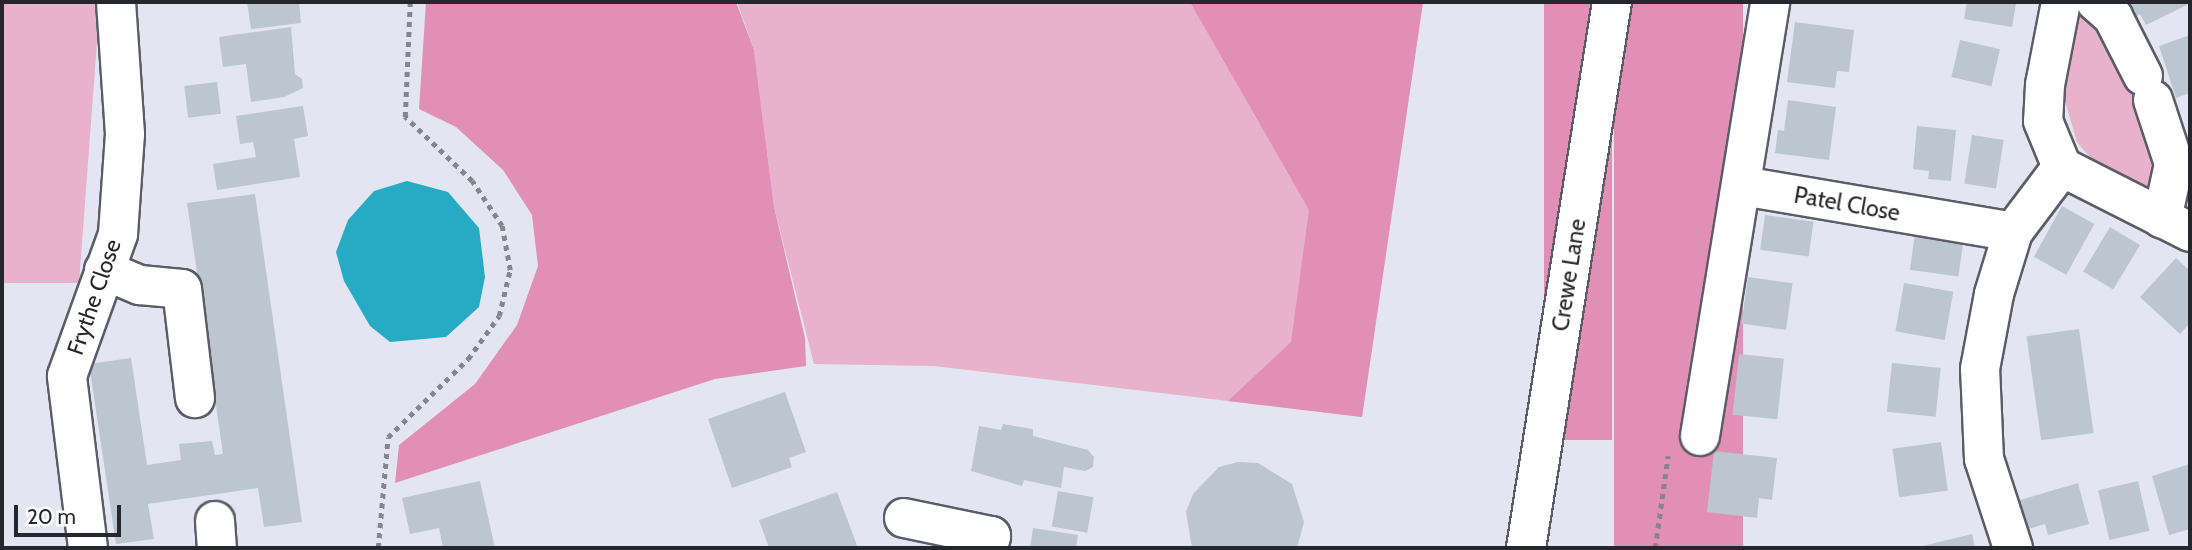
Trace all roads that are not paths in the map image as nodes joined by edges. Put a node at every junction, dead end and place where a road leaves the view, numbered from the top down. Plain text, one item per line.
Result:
1 (116, 2) edge
2 (1612, 2) edge
3 (1770, 2) edge
4 (2061, 2) edge
5 (2096, 2) edge
6 (2062, 167) junction
7 (1742, 186) junction
8 (2176, 226) edge
9 (2013, 232) junction
10 (104, 271) junction
11 (195, 398) dead end
12 (1700, 436) dead end
13 (904, 517) dead end
14 (88, 548) edge
15 (988, 548) edge
16 (1526, 548) edge
17 (2013, 548) edge

1 - 10 street, Frythe Close
2 - 16 street, Crewe Lane
3 - 7 street
4 - 6 street
5 - 8 street
6 - 8 street
6 - 9 street
7 - 9 street, Patel Close
7 - 12 street
9 - 17 street
10 - 11 street
10 - 14 street, Frythe Close
13 - 15 street

